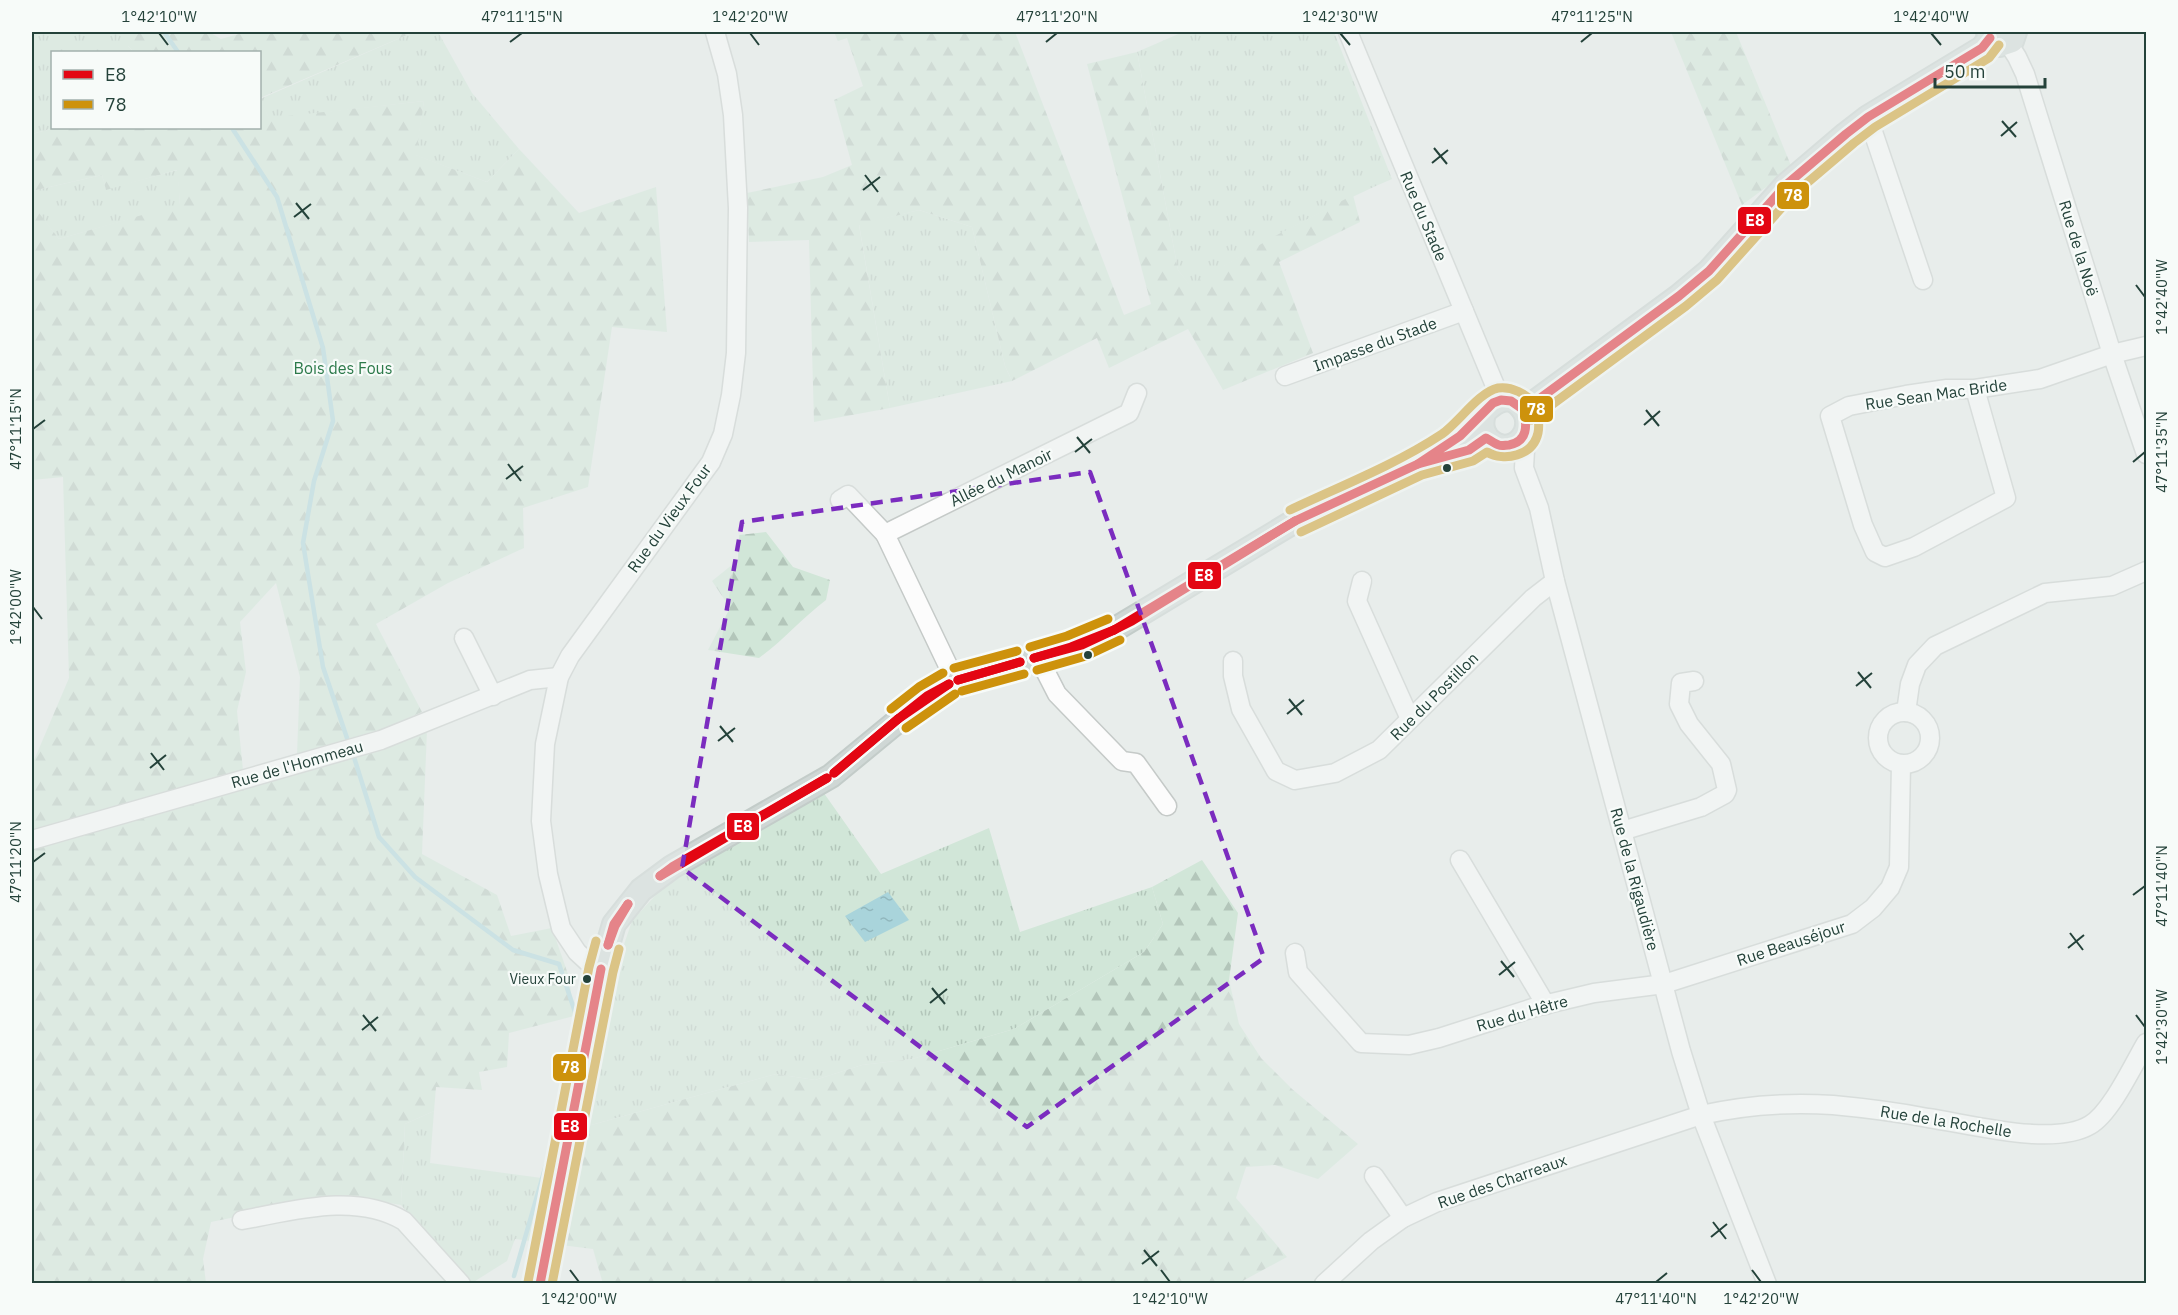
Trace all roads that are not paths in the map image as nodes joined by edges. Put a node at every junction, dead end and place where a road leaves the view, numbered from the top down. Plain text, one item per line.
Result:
1 (715, 32) edge
2 (1348, 32) edge
3 (2000, 36) edge
4 (1868, 117) junction
5 (1923, 280) dead end
6 (1464, 311) junction
7 (2146, 346) edge
8 (2112, 354) junction
9 (1285, 376) dead end
10 (1975, 389) junction
11 (1137, 393) dead end
12 (1493, 405) junction
13 (1525, 421) junction
14 (1496, 442) junction
15 (2146, 454) edge
16 (1418, 464) junction
17 (1524, 468) junction
18 (840, 500) dead end
19 (885, 534) junction
20 (2146, 571) edge
21 (1362, 581) dead end
22 (1555, 581) junction
23 (464, 638) dead end
24 (1038, 657) junction
25 (1233, 661) dead end
26 (559, 676) junction
27 (953, 681) junction
28 (1694, 681) dead end
29 (493, 696) junction
30 (1906, 712) junction
31 (1410, 719) junction
32 (1901, 764) junction
33 (1167, 806) dead end
34 (1622, 831) junction
35 (32, 840) edge
36 (1460, 860) dead end
37 (1295, 953) dead end
38 (601, 969) junction
39 (1664, 984) junction
40 (1546, 1005) junction
41 (2146, 1043) edge
42 (1701, 1115) junction
43 (1374, 1176) dead end
44 (1403, 1218) junction
45 (242, 1220) dead end
46 (456, 1282) edge
47 (540, 1284) edge
48 (1324, 1284) edge
49 (1767, 1284) edge

1 - 26 street, Rue du Vieux Four
2 - 6 street, Rue du Stade
3 - 4 main road
3 - 8 street, Rue de la Noë
4 - 5 street
4 - 13 main road
6 - 9 street, Impasse du Stade
6 - 12 street, Rue du Stade
7 - 8 street, Rue Sean Mac Bride
8 - 10 street, Rue Sean Mac Bride
8 - 15 street, Rue de la Noë
10 - 10 street, Rue Sean Mac Bride
11 - 19 street, Allée du Manoir
12 - 13 main road
12 - 14 main road
12 - 16 main road
13 - 14 main road
13 - 17 street, Rue de la Rigaudière
14 - 16 main road
14 - 17 street, Rue de la Rigaudière
16 - 24 main road
17 - 22 street, Rue de la Rigaudière
18 - 19 street
19 - 27 street
20 - 30 street
21 - 31 street
22 - 31 street, Rue du Postillon
22 - 34 street, Rue de la Rigaudière
23 - 29 street
24 - 27 main road
24 - 33 street
25 - 31 street, Rue du Postillon
26 - 29 street, Rue de l'Hommeau
26 - 38 street, Rue du Vieux Four
27 - 38 main road
28 - 34 street
29 - 35 street, Rue de l'Hommeau
30 - 32 street
30 - 32 street
32 - 39 street, Rue Beauséjour
34 - 39 street, Rue de la Rigaudière
36 - 40 street
37 - 40 street, Rue du Hêtre
38 - 47 main road
39 - 40 street, Rue du Hêtre
39 - 42 street, Rue de la Rigaudière
41 - 42 street, Rue de la Rochelle
42 - 44 street, Rue des Charreaux
42 - 49 street, Rue de la Rigaudière
43 - 44 street
44 - 48 street, Rue des Charreaux
45 - 46 street

